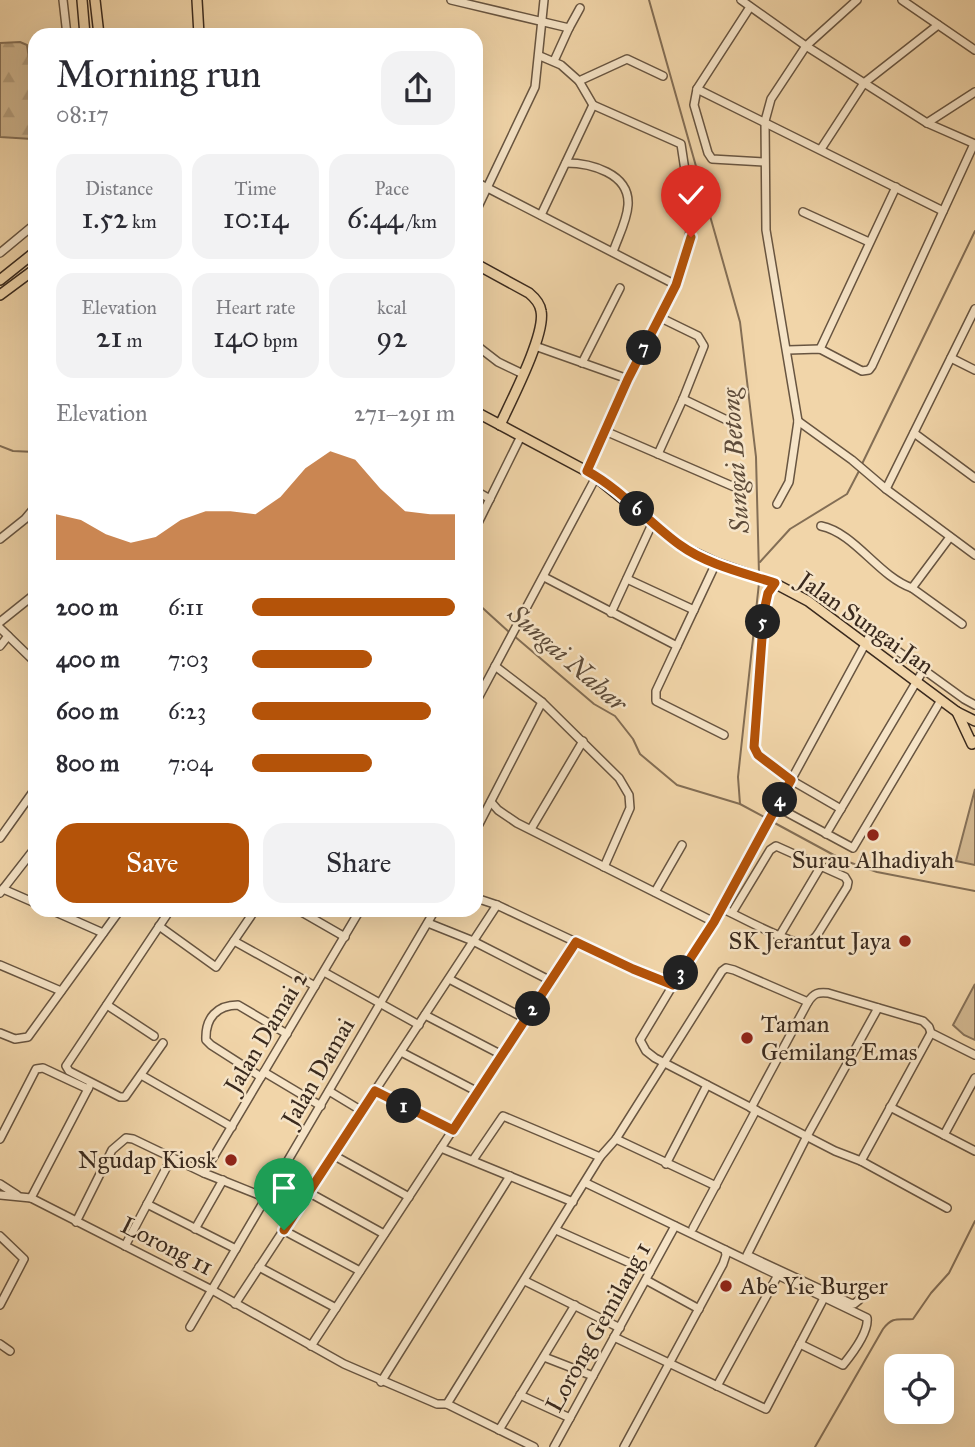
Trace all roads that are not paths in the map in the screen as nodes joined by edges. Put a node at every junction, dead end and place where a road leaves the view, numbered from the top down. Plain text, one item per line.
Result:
1 (63, 0) edge
2 (82, 0) edge
3 (197, 0) edge
4 (450, 0) edge
5 (544, 0) edge
6 (740, 0) edge
7 (857, 0) edge
8 (902, 0) edge
9 (95, 1) edge
10 (580, 8) dead end
11 (750, 8) junction
12 (542, 20) junction
13 (938, 25) junction
14 (66, 28) edge
15 (84, 28) edge
16 (98, 28) edge
17 (199, 28) edge
18 (569, 28) junction
19 (806, 46) junction
20 (975, 50) edge
21 (540, 56) junction
22 (554, 61) junction
23 (663, 76) dead end
24 (579, 80) junction
25 (864, 83) junction
26 (698, 89) junction
27 (975, 92) edge
28 (593, 105) junction
29 (765, 121) junction
30 (927, 123) junction
31 (975, 144) edge
32 (821, 149) junction
33 (764, 162) junction
34 (566, 163) junction
35 (483, 186) edge
36 (896, 187) junction
37 (487, 188) junction
38 (483, 196) edge
39 (943, 211) junction
40 (803, 212) dead end
41 (541, 215) junction
42 (28, 230) edge
43 (869, 242) junction
44 (613, 252) junction
45 (0, 253) edge
46 (28, 257) edge
47 (483, 268) edge
48 (28, 275) edge
49 (0, 279) edge
50 (676, 285) junction
51 (620, 288) dead end
52 (0, 295) edge
53 (975, 309) edge
54 (659, 317) junction
55 (967, 326) junction
56 (975, 330) edge
57 (535, 346) junction
58 (820, 349) junction
59 (483, 350) edge
60 (788, 350) junction
61 (951, 358) junction
62 (582, 363) junction
63 (975, 370) edge
64 (523, 374) junction
65 (628, 379) junction
66 (683, 399) junction
67 (483, 416) edge
68 (798, 421) junction
69 (733, 423) dead end
70 (500, 425) junction
71 (605, 431) junction
72 (914, 433) junction
73 (521, 436) junction
74 (658, 454) junction
75 (587, 471) junction
76 (596, 477) junction
77 (975, 478) edge
78 (739, 489) dead end
79 (886, 489) junction
80 (483, 495) edge
81 (490, 499) junction
82 (777, 504) dead end
83 (483, 513) edge
84 (28, 515) edge
85 (652, 524) junction
86 (821, 526) dead end
87 (1, 537) edge
88 (950, 537) junction
89 (975, 555) edge
90 (716, 563) junction
91 (544, 578) junction
92 (627, 579) junction
93 (771, 582) junction
94 (912, 588) junction
95 (28, 600) edge
96 (694, 610) junction
97 (611, 613) junction
98 (0, 622) edge
99 (962, 624) dead end
100 (0, 628) edge
101 (8, 636) junction
102 (864, 644) junction
103 (0, 646) edge
104 (677, 646) junction
105 (28, 655) edge
106 (495, 666) junction
107 (924, 669) junction
108 (915, 681) junction
109 (483, 689) edge
110 (941, 699) junction
111 (542, 702) junction
112 (975, 705) edge
113 (957, 712) junction
114 (975, 721) edge
115 (724, 735) dead end
116 (583, 741) junction
117 (975, 741) edge
118 (791, 780) junction
119 (28, 799) edge
120 (491, 802) junction
121 (776, 808) junction
122 (841, 809) junction
123 (483, 817) edge
124 (531, 829) junction
125 (826, 834) junction
126 (0, 838) edge
127 (682, 845) dead end
128 (28, 857) edge
129 (821, 866) junction
130 (604, 867) junction
131 (2, 891) edge
132 (656, 892) junction
133 (28, 900) edge
134 (483, 900) edge
135 (497, 905) junction
136 (721, 908) junction
137 (732, 913) junction
138 (67, 917) edge
139 (115, 917) edge
140 (165, 917) edge
141 (249, 917) edge
142 (310, 917) edge
143 (356, 917) edge
144 (431, 917) edge
145 (714, 922) junction
146 (428, 923) junction
147 (159, 926) junction
148 (103, 933) junction
149 (780, 935) junction
150 (345, 937) junction
151 (234, 941) junction
152 (473, 942) junction
153 (576, 942) junction
154 (0, 965) edge
155 (324, 972) junction
156 (449, 979) junction
157 (551, 981) junction
158 (673, 985) junction
159 (315, 986) junction
160 (61, 991) junction
161 (808, 1002) junction
162 (381, 1003) junction
163 (107, 1005) junction
164 (878, 1008) junction
165 (425, 1015) junction
166 (526, 1019) junction
167 (419, 1025) junction
168 (0, 1033) edge
169 (931, 1033) junction
170 (287, 1034) junction
171 (154, 1036) dead end
172 (163, 1043) dead end
173 (401, 1052) junction
174 (502, 1055) junction
175 (975, 1055) edge
176 (664, 1062) junction
177 (141, 1075) junction
178 (262, 1075) junction
179 (975, 1078) edge
180 (90, 1085) junction
181 (707, 1085) junction
182 (329, 1091) junction
183 (375, 1091) junction
184 (478, 1092) junction
185 (320, 1106) junction
186 (890, 1107) junction
187 (754, 1109) junction
188 (362, 1111) junction
189 (232, 1127) junction
190 (453, 1130) junction
191 (944, 1135) junction
192 (807, 1136) junction
193 (0, 1139) edge
194 (616, 1139) junction
195 (441, 1148) junction
196 (975, 1151) edge
197 (333, 1155) junction
198 (172, 1157) junction
199 (600, 1157) junction
200 (472, 1160) junction
201 (861, 1161) junction
202 (666, 1164) junction
203 (205, 1173) junction
204 (510, 1176) junction
205 (223, 1180) junction
206 (586, 1183) junction
207 (0, 1184) edge
208 (716, 1186) junction
209 (308, 1192) junction
210 (0, 1195) edge
211 (21, 1197) junction
212 (409, 1197) junction
213 (31, 1198) junction
214 (265, 1198) junction
215 (573, 1202) junction
216 (147, 1204) junction
217 (947, 1208) dead end
218 (295, 1213) junction
219 (76, 1222) junction
220 (676, 1226) junction
221 (693, 1228) dead end
222 (195, 1229) junction
223 (284, 1230) junction
224 (556, 1230) junction
225 (384, 1234) junction
226 (0, 1236) edge
227 (125, 1246) junction
228 (236, 1250) junction
229 (725, 1250) junction
230 (260, 1267) junction
231 (360, 1271) junction
232 (650, 1272) junction
233 (778, 1275) junction
234 (646, 1280) junction
235 (525, 1281) junction
236 (865, 1286) dead end
237 (212, 1290) junction
238 (824, 1298) junction
239 (235, 1304) junction
240 (0, 1305) edge
241 (575, 1305) junction
242 (336, 1308) junction
243 (699, 1309) junction
244 (190, 1327) dead end
245 (620, 1328) junction
246 (614, 1338) junction
247 (0, 1344) edge
248 (800, 1345) junction
249 (311, 1346) junction
250 (10, 1351) dead end
251 (544, 1357) junction
252 (669, 1364) junction
253 (593, 1376) junction
254 (382, 1382) junction
255 (717, 1386) junction
256 (520, 1395) junction
257 (447, 1404) junction
258 (570, 1418) junction
259 (499, 1430) junction
260 (534, 1447) edge
261 (554, 1447) edge
262 (624, 1447) edge

1 - 14 street
2 - 15 main road
3 - 17 main road
4 - 12 street
5 - 12 street
6 - 11 street
7 - 19 street
8 - 13 street
9 - 16 main road
10 - 18 street
11 - 19 street
11 - 26 street
12 - 18 street
12 - 21 street
13 - 20 street
13 - 25 street
18 - 22 street
19 - 25 street
19 - 29 street
21 - 22 street
21 - 37 street
22 - 24 street
23 - 24 street
24 - 28 street
25 - 30 street
25 - 32 street
26 - 29 street
26 - 33 street
27 - 30 street
28 - 34 street
28 - 50 street
29 - 32 street
29 - 33 street
30 - 31 street
31 - 39 street
32 - 36 street
33 - 60 street
34 - 41 street
34 - 44 street
35 - 37 street
36 - 39 street
36 - 43 street
37 - 38 street
37 - 41 street
39 - 58 street
40 - 43 street
41 - 44 street
42 - 45 street
43 - 58 street
44 - 50 street
46 - 49 main road
47 - 57 main road
48 - 52 main road
50 - 54 street
51 - 62 street
53 - 55 street
54 - 65 street
54 - 66 street
55 - 56 street
55 - 61 street
57 - 62 street
57 - 64 main road
58 - 60 street
59 - 64 street
60 - 68 street
61 - 63 street
61 - 72 street
62 - 65 street
64 - 70 main road
65 - 71 street
66 - 69 street
66 - 74 street
67 - 70 main road, Jalan Sungai Jan
68 - 79 street
68 - 82 street
70 - 73 main road, Jalan Sungai Jan
71 - 74 street
71 - 75 street
72 - 77 street
72 - 79 street
73 - 75 main road, Jalan Sungai Jan
73 - 81 street
74 - 78 street
75 - 76 main road, Jalan Sungai Jan
76 - 85 main road, Jalan Sungai Jan
76 - 91 street
79 - 88 street
80 - 81 street
81 - 83 street
84 - 87 street
85 - 90 main road, Jalan Sungai Jan
85 - 92 street
86 - 94 street
88 - 89 street
88 - 94 street
90 - 93 main road, Jalan Sungai Jan
90 - 96 street
91 - 97 street
91 - 106 street
92 - 96 street
92 - 97 street
93 - 102 main road, Jalan Sungai Jan
93 - 118 street
94 - 99 street
95 - 98 street
96 - 104 street
97 - 104 street
100 - 101 street
101 - 103 street
101 - 105 street
102 - 107 street
102 - 108 main road, Jalan Sungai Jan
102 - 118 street
104 - 115 street
106 - 109 street
106 - 111 street
107 - 108 street
107 - 112 street
108 - 110 main road, Jalan Sungai Jan
108 - 122 street
110 - 113 main road, Jalan Sungai Jan
110 - 125 street
111 - 116 street
111 - 120 street
113 - 114 main road, Jalan Sungai Jan
113 - 117 main road
116 - 124 street
116 - 130 street
118 - 121 street
118 - 122 street
119 - 126 street
120 - 123 street
120 - 124 street
121 - 125 street
121 - 136 street
122 - 125 street
124 - 130 street
127 - 132 street
128 - 131 street
129 - 137 street
129 - 149 street
129 - 149 street
130 - 132 street
131 - 133 street
132 - 145 street
134 - 135 street
135 - 152 street
135 - 153 street
136 - 137 street
136 - 145 street
137 - 149 street
138 - 148 street
139 - 148 street
140 - 147 street
141 - 151 street
142 - 150 street
143 - 150 street, Jalan Damai 2
144 - 146 street, Jalan Damai
145 - 158 street
146 - 152 street
146 - 162 street, Jalan Damai
147 - 151 street
147 - 163 street
148 - 160 street
150 - 155 street, Jalan Damai 2
151 - 159 street
152 - 156 street
152 - 157 street
153 - 157 street
153 - 158 street
154 - 160 street
155 - 159 street, Jalan Damai 2
155 - 162 street
156 - 165 street
156 - 166 street
157 - 166 street
158 - 176 street
159 - 170 street, Jalan Damai 2
160 - 168 street
161 - 164 street
161 - 176 street
161 - 187 street
162 - 167 street
162 - 182 street, Jalan Damai
163 - 171 street
163 - 180 street
164 - 169 street
164 - 192 street
165 - 167 street
165 - 174 street
166 - 174 street
167 - 173 street
169 - 175 street
169 - 186 street
170 - 178 street, Jalan Damai 2
170 - 178 street
172 - 177 street
173 - 183 street
173 - 184 street
174 - 184 street
176 - 181 street
176 - 194 street
177 - 180 street
177 - 189 street
178 - 185 street
178 - 189 street, Jalan Damai 2
179 - 191 street
180 - 193 street
180 - 213 street
181 - 187 street
181 - 202 street
182 - 185 street, Jalan Damai
182 - 188 street
183 - 188 street
183 - 190 street
184 - 190 street
185 - 214 street, Jalan Damai
186 - 191 street
186 - 201 street
187 - 192 street
187 - 208 street
188 - 197 street
189 - 203 street, Jalan Damai 2
190 - 195 street
191 - 196 street
192 - 201 street
192 - 236 street
194 - 199 street
194 - 202 street
195 - 200 street
195 - 212 street
197 - 209 street
197 - 212 street
198 - 203 street
198 - 216 street
198 - 219 street
199 - 200 street
199 - 206 street
200 - 204 street
201 - 217 street
202 - 208 street
203 - 205 street
204 - 215 street
204 - 254 street
205 - 214 street
205 - 222 street
206 - 215 street
206 - 220 street
207 - 211 street
208 - 221 street
209 - 218 street
209 - 225 street
210 - 211 street, Lorong 11
211 - 213 street, Lorong 11
212 - 225 street
213 - 219 street, Lorong 11
214 - 218 street
214 - 228 street, Jalan Damai
215 - 224 street
216 - 222 street
216 - 227 street
218 - 223 street
219 - 227 street, Lorong 11
220 - 229 street
220 - 232 street, Lorong Gemilang 1
222 - 228 street
223 - 230 street
223 - 231 street
224 - 232 street
224 - 235 street
225 - 231 street
226 - 240 street
227 - 237 street, Lorong 11
228 - 237 street, Jalan Damai
229 - 233 street
229 - 243 street
230 - 239 street
230 - 242 street
231 - 242 street
232 - 234 street, Lorong Gemilang 1
233 - 238 street
233 - 255 street
234 - 243 street
234 - 245 street, Lorong Gemilang 1
235 - 241 street
235 - 257 street
237 - 239 street, Lorong 11
237 - 244 street, Jalan Damai
238 - 248 street
238 - 248 street
239 - 249 street, Lorong 11
241 - 245 street
241 - 251 street
242 - 249 street
243 - 252 street
245 - 246 street, Lorong Gemilang 1
246 - 252 street
246 - 253 street, Lorong Gemilang 1
247 - 250 street
248 - 255 street
249 - 254 street, Lorong 11
251 - 253 street
251 - 256 street
252 - 255 street
252 - 262 street
253 - 258 street, Lorong Gemilang 1
254 - 257 street, Lorong 11
256 - 258 street
256 - 259 street
257 - 259 street, Lorong 11
258 - 261 street, Lorong Gemilang 1
259 - 260 street, Lorong 11

